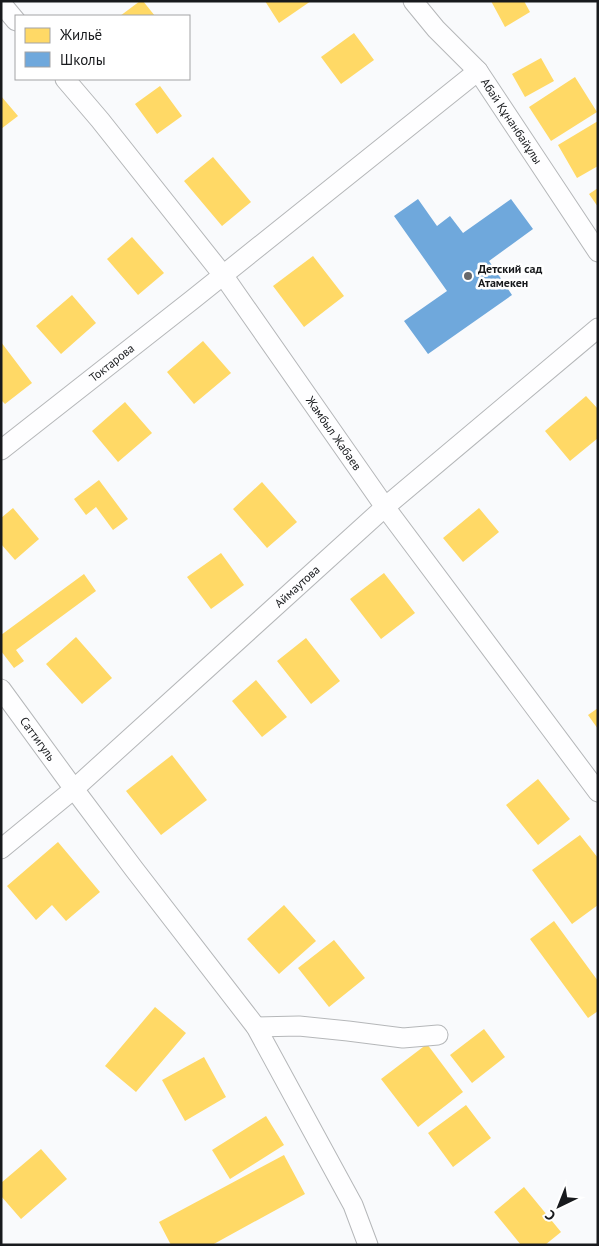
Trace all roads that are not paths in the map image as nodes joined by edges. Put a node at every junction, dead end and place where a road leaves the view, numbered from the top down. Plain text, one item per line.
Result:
1 (413, 1) edge
2 (1, 3) edge
3 (15, 20) edge
4 (478, 71) junction
5 (66, 80) edge
6 (598, 252) edge
7 (223, 275) junction
8 (598, 328) edge
9 (1, 450) edge
10 (385, 507) junction
11 (1, 689) edge
12 (74, 789) junction
13 (598, 792) edge
14 (1, 849) edge
15 (256, 1027) junction
16 (438, 1035) dead end
17 (368, 1245) edge

1 - 4 street, Абай Құнанбайұлы
2 - 3 street
4 - 6 street, Абай Құнанбайұлы
4 - 7 street, Токтарова
5 - 7 street, Жамбыл Жабаев
7 - 9 street, Токтарова
7 - 10 street, Жамбыл Жабаев
8 - 10 street, Аймаутова
10 - 12 street, Аймаутова
10 - 13 street, Жамбыл Жабаев
11 - 12 street, Саттигуль
12 - 14 street, Аймаутова
12 - 15 street, Саттигуль
15 - 16 street
15 - 17 street, Саттигуль

